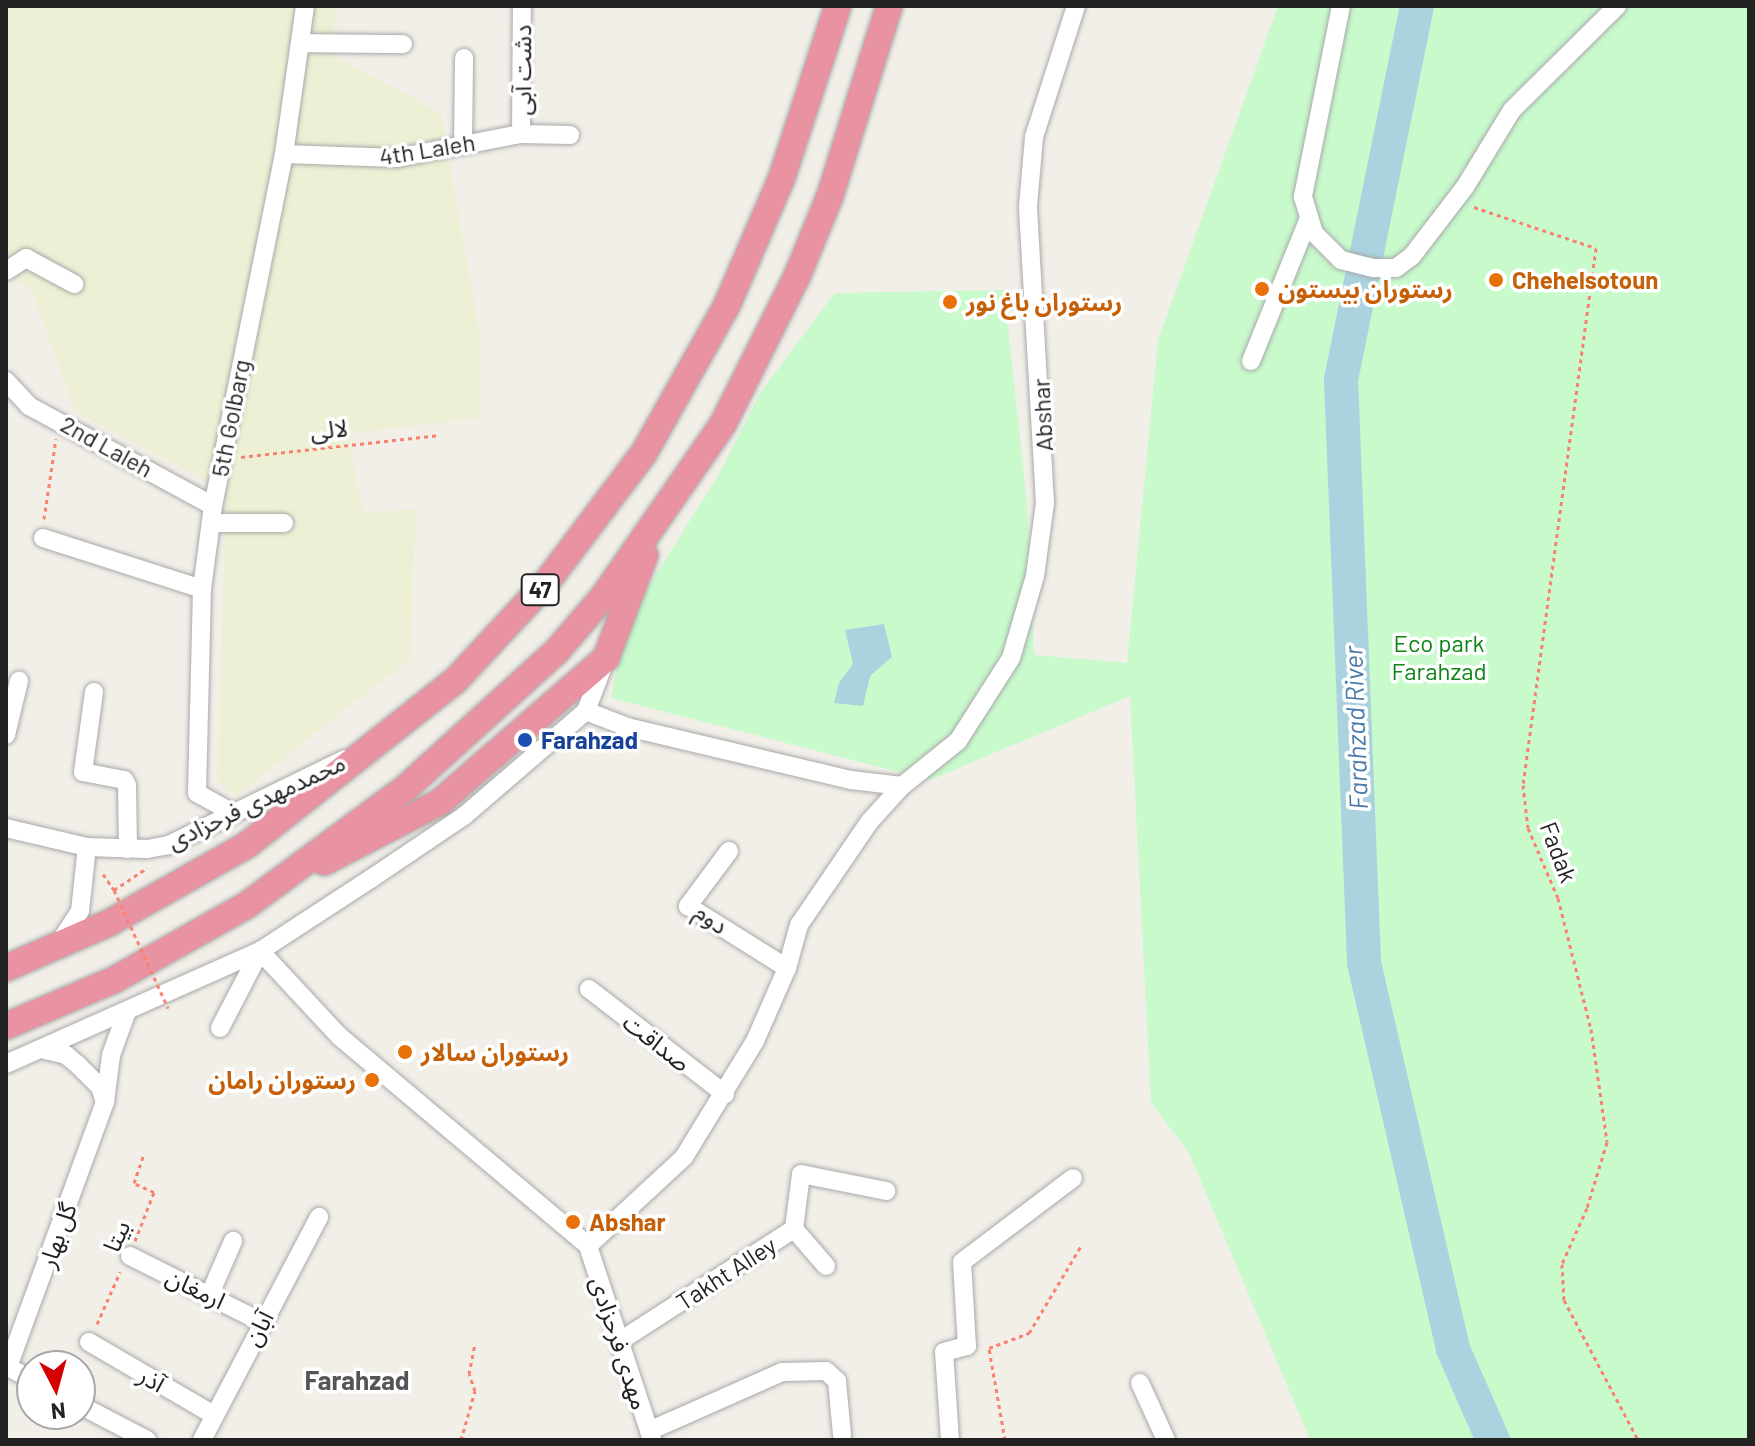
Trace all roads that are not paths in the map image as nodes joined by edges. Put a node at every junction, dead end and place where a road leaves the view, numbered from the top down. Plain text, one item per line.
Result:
1 (305, 6) edge
2 (522, 6) edge
3 (838, 6) edge
4 (889, 6) edge
5 (1076, 6) edge
6 (1341, 6) edge
7 (1617, 6) edge
8 (300, 43) junction
9 (403, 44) dead end
10 (464, 58) dead end
11 (521, 134) junction
12 (570, 135) dead end
13 (463, 144) junction
14 (284, 154) junction
15 (1309, 218) junction
16 (6, 271) edge
17 (74, 284) dead end
18 (1251, 361) dead end
19 (6, 381) edge
20 (212, 514) junction
21 (661, 514) junction
22 (284, 523) dead end
23 (43, 538) road end
24 (202, 589) junction
25 (606, 658) junction
26 (19, 681) dead end
27 (94, 692) dead end
28 (586, 711) junction
29 (8, 722) edge
30 (375, 746) junction
31 (902, 786) junction
32 (233, 813) junction
33 (6, 828) edge
34 (87, 847) junction
35 (128, 849) junction
36 (729, 851) dead end
37 (273, 886) junction
38 (55, 949) junction
39 (260, 951) junction
40 (6, 968) edge
41 (787, 968) junction
42 (589, 989) dead end
43 (126, 1014) junction
44 (6, 1026) edge
45 (220, 1028) dead end
46 (45, 1050) junction
47 (6, 1064) edge
48 (725, 1094) junction
49 (105, 1102) junction
50 (1073, 1178) dead end
51 (886, 1191) dead end
52 (319, 1217) dead end
53 (794, 1229) junction
54 (233, 1241) dead end
55 (588, 1246) junction
56 (130, 1256) road end
57 (826, 1266) dead end
58 (210, 1294) junction
59 (261, 1322) junction
60 (620, 1341) junction
61 (89, 1342) road end
62 (7, 1367) edge
63 (1140, 1383) dead end
64 (96, 1413) edge
65 (214, 1415) junction
66 (650, 1435) edge
67 (842, 1435) dead end
68 (147, 1440) edge
69 (202, 1440) edge
70 (950, 1440) edge
71 (1166, 1440) edge

1 - 8 street, 5th Golbarg
2 - 11 street, دشت آبی
3 - 30 highway, 47
4 - 21 highway, 47
5 - 31 street, Abshar
6 - 15 street
7 - 15 street
8 - 9 street
8 - 14 street, 5th Golbarg
10 - 13 street
11 - 12 street, 4th Laleh
11 - 13 street, 4th Laleh
13 - 14 street, 4th Laleh
14 - 20 street, 5th Golbarg
15 - 18 street
16 - 17 street
19 - 20 street, 2nd Laleh
20 - 22 street
20 - 24 street, 5th Golbarg
21 - 25 highway
21 - 37 highway, 47
23 - 24 street
24 - 32 street, 5th Golbarg
25 - 28 street
25 - 37 highway
26 - 29 street
27 - 35 street
28 - 31 street
28 - 39 street
30 - 32 street, محمدمهدی فرحزادی
30 - 38 highway, 47
31 - 41 street, Abshar
32 - 35 street, محمدمهدی فرحزادی
33 - 34 street, محمدمهدی فرحزادی
34 - 35 street, محمدمهدی فرحزادی
34 - 38 street
36 - 41 street, دوم
37 - 44 highway, 47
38 - 40 highway, 47
39 - 43 street
39 - 45 street
39 - 55 street
41 - 48 street, Abshar
42 - 48 street, صداقت
43 - 46 street
43 - 49 street, گل بهار
46 - 47 street
46 - 49 street
48 - 55 street, Abshar
49 - 62 street, گل بهار
50 - 70 street
51 - 53 street, Takht Alley
52 - 59 street, آبان
53 - 57 street
53 - 60 street, Takht Alley
54 - 58 street
55 - 60 street, مهدی فرحزادی
56 - 58 street, ارمغان
58 - 59 street, ارمغان
59 - 65 street, آبان
60 - 66 street, مهدی فرحزادی
61 - 65 street, آذر
63 - 71 street
64 - 68 street
65 - 69 street, آبان
66 - 67 street

